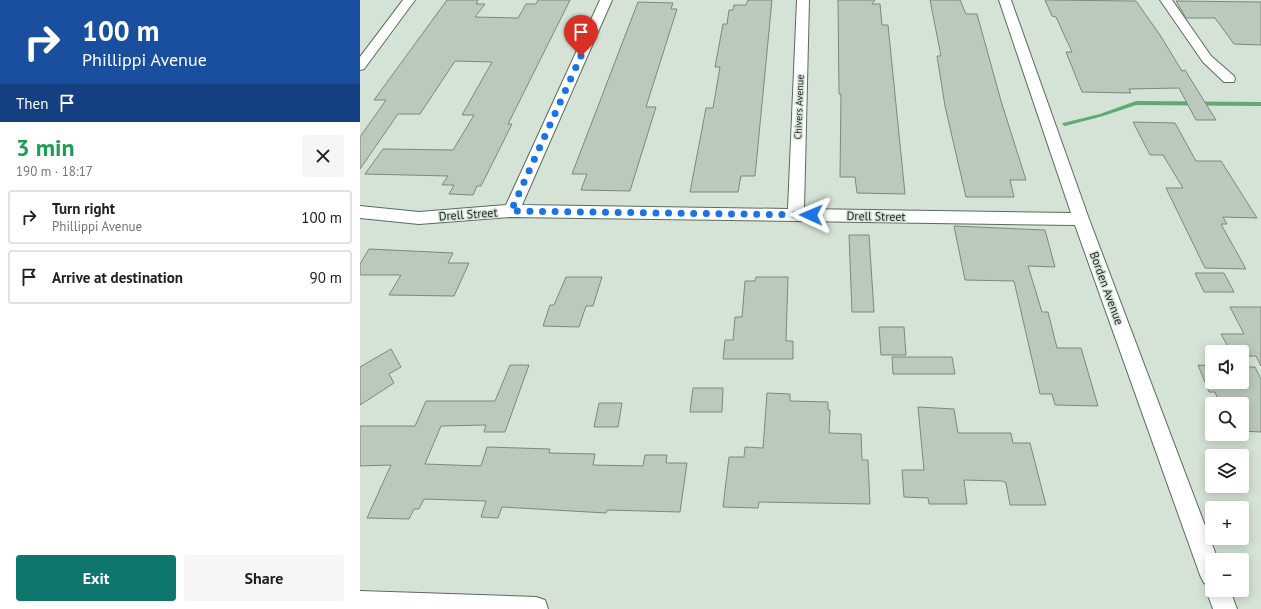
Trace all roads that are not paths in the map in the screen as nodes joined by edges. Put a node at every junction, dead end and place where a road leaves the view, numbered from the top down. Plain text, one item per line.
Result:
1 (408, 0) edge
2 (606, 0) edge
3 (803, 0) edge
4 (1005, 0) edge
5 (1166, 0) edge
6 (360, 66) edge
7 (1229, 79) dead end
8 (511, 211) junction
9 (360, 212) edge
10 (796, 215) junction
11 (1081, 219) junction
12 (1205, 556) edge
13 (1221, 597) edge
14 (360, 603) edge
15 (536, 609) edge
16 (1225, 609) edge

1 - 6 street
2 - 8 street
3 - 10 street, Chivers Avenue
4 - 11 street, Borden Avenue
5 - 7 street
8 - 9 street, Drell Street
8 - 10 street, Drell Street
10 - 11 street, Drell Street
11 - 12 street, Borden Avenue
13 - 16 street
14 - 15 street

